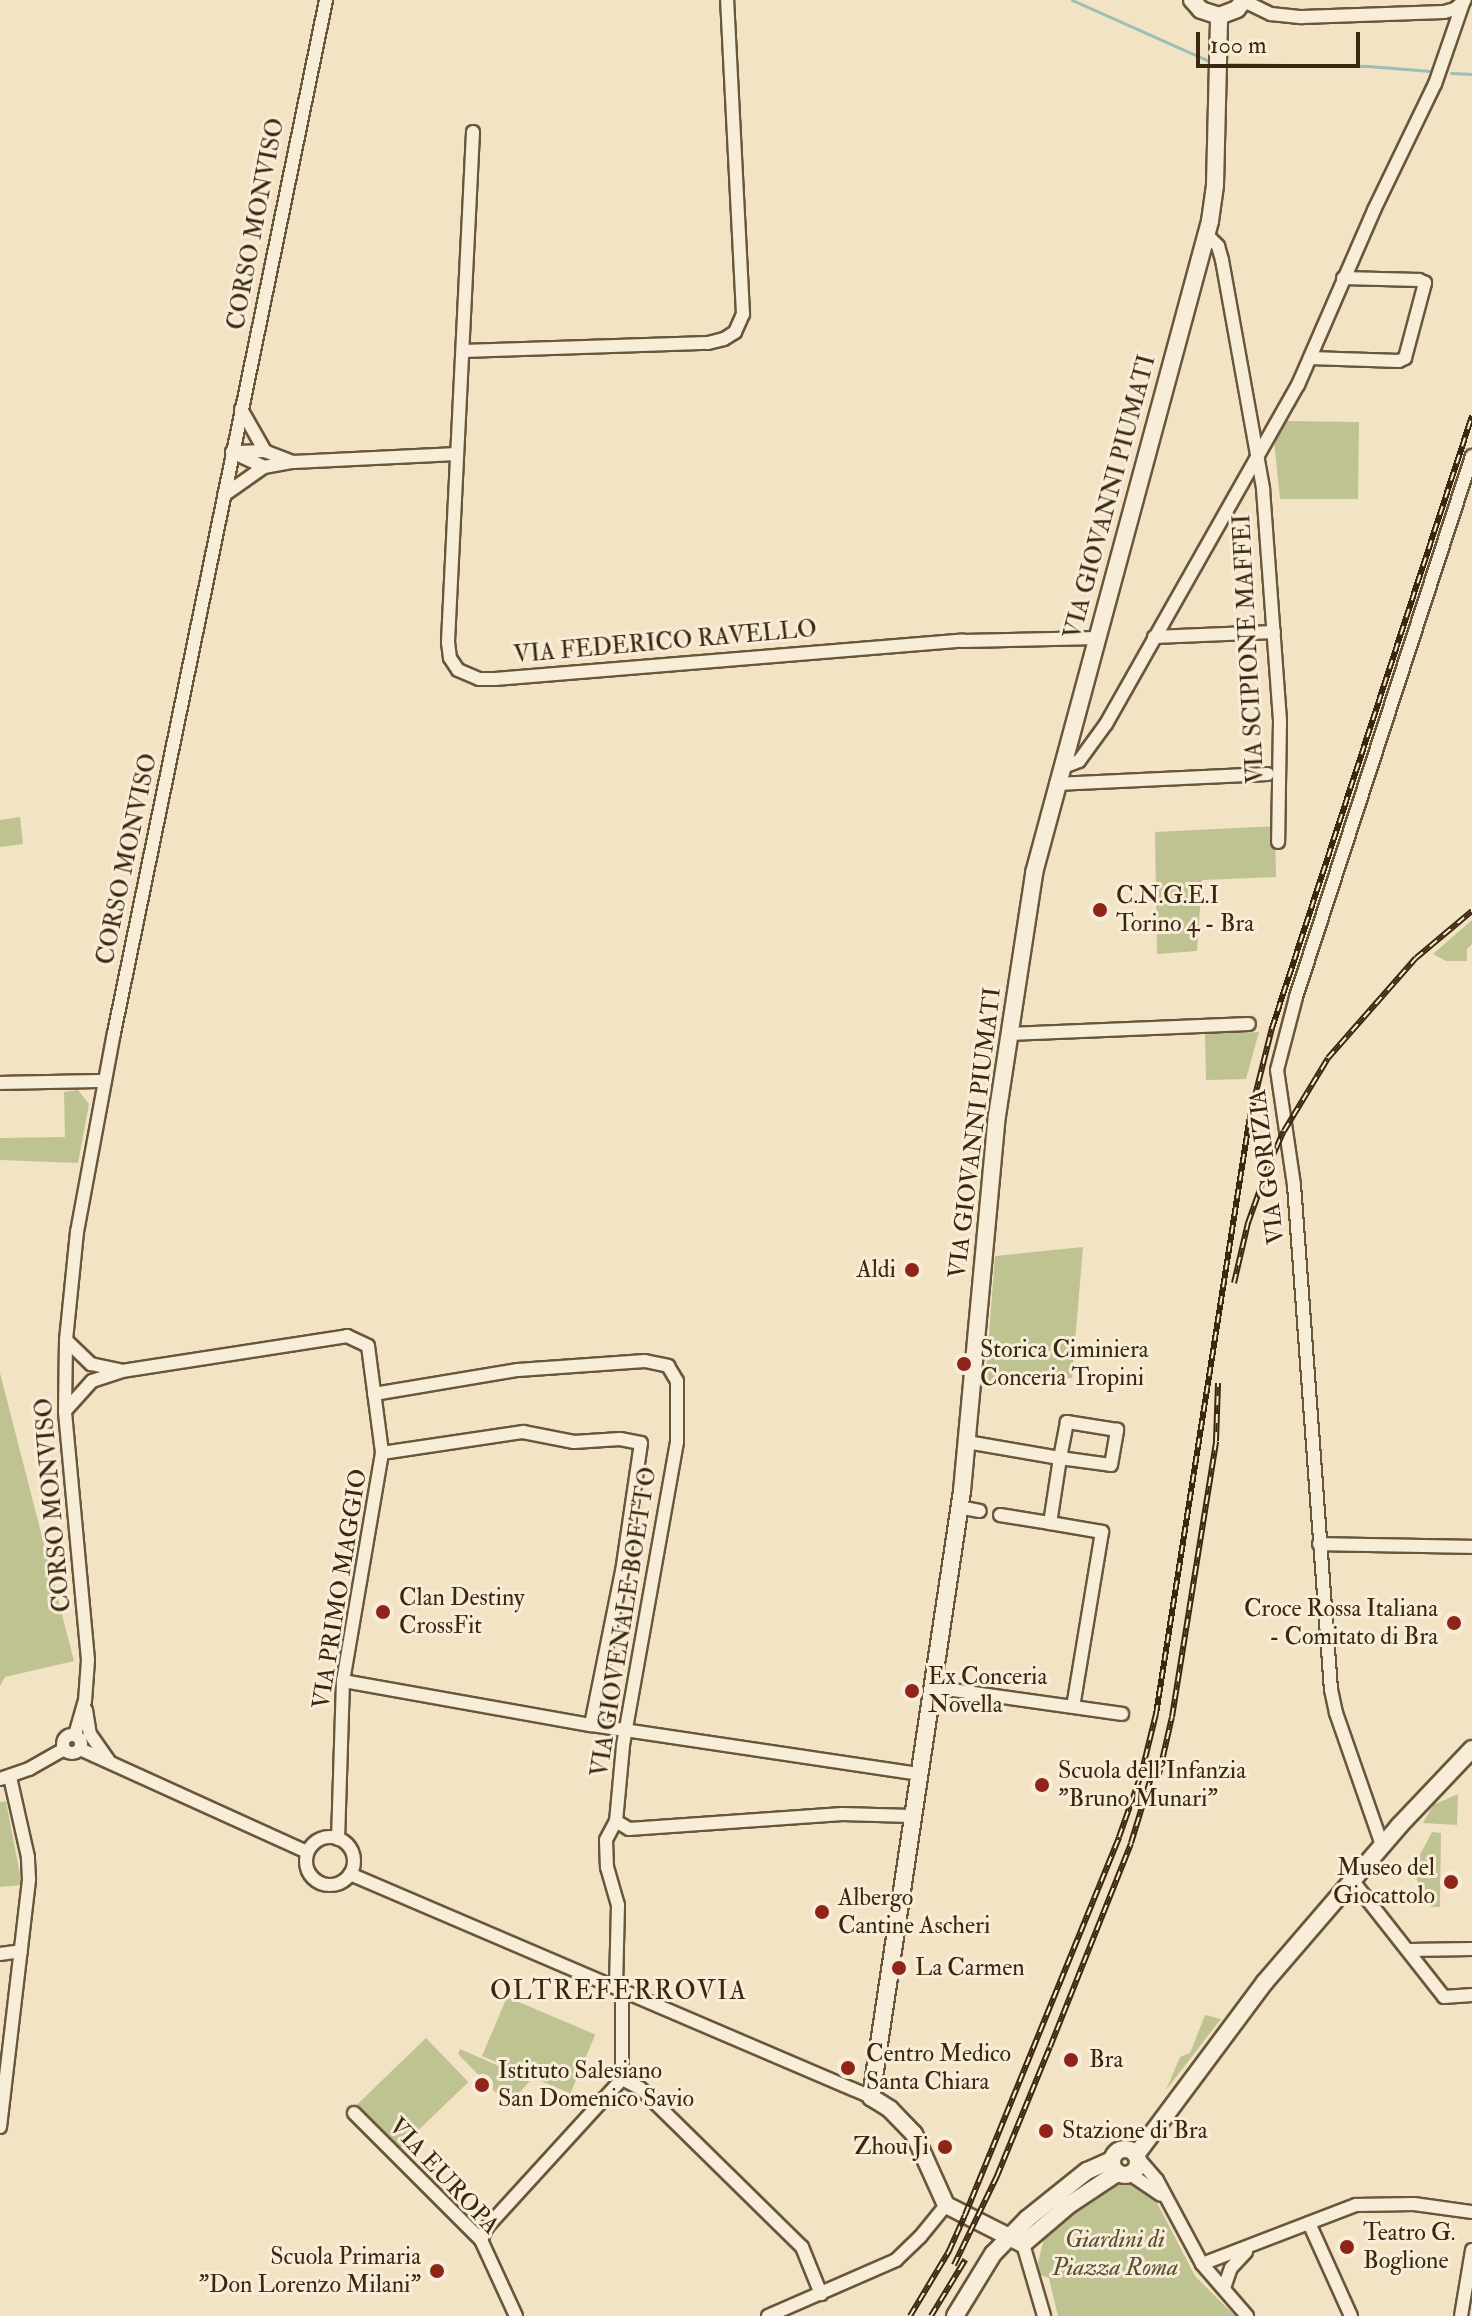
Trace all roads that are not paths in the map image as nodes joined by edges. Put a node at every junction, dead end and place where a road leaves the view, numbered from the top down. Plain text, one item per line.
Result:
1 (326, 0) edge
2 (727, 0) edge
3 (1192, 0) edge
4 (1244, 1) edge
5 (1464, 2) edge
6 (1219, 16) junction
7 (473, 132) dead end
8 (1207, 235) junction
9 (1343, 278) junction
10 (463, 351) junction
11 (1310, 358) junction
12 (241, 409) junction
13 (265, 451) junction
14 (232, 452) junction
15 (457, 454) junction
16 (1259, 454) junction
17 (1472, 456) edge
18 (293, 462) junction
19 (264, 467) junction
20 (224, 495) junction
21 (1274, 632) junction
22 (1154, 637) junction
23 (1097, 638) junction
24 (1102, 729) junction
25 (1069, 737) junction
26 (1268, 774) dead end
27 (1059, 776) junction
28 (1278, 842) dead end
29 (1249, 1024) dead end
30 (1009, 1034) junction
31 (105, 1081) junction
32 (0, 1083) edge
33 (66, 1340) junction
34 (91, 1364) junction
35 (122, 1371) junction
36 (65, 1373) junction
37 (92, 1381) junction
38 (374, 1394) junction
39 (65, 1412) junction
40 (967, 1442) junction
41 (382, 1453) junction
42 (1060, 1458) junction
43 (959, 1507) junction
44 (980, 1511) dead end
45 (1000, 1515) dead end
46 (1050, 1523) junction
47 (1319, 1544) junction
48 (1472, 1547) edge
49 (343, 1681) junction
50 (931, 1687) junction
51 (85, 1701) junction
52 (1073, 1707) junction
53 (1122, 1714) dead end
54 (591, 1725) junction
55 (626, 1731) junction
56 (75, 1735) junction
57 (64, 1749) junction
58 (80, 1749) junction
59 (1470, 1756) edge
60 (111, 1763) junction
61 (917, 1774) junction
62 (5, 1778) edge
63 (911, 1816) junction
64 (616, 1821) junction
65 (338, 1839) junction
66 (1382, 1845) junction
67 (307, 1852) junction
68 (350, 1874) junction
69 (1352, 1880) junction
70 (1472, 1949) edge
71 (1409, 1950) junction
72 (21, 1951) junction
73 (0, 1954) edge
74 (619, 1983) junction
75 (1472, 1995) edge
76 (4, 2060) edge
77 (622, 2079) junction
78 (871, 2097) junction
79 (354, 2113) dead end
80 (0, 2120) edge
81 (0, 2127) edge
82 (1132, 2154) junction
83 (1120, 2169) junction
84 (1167, 2200) junction
85 (946, 2205) junction
86 (1472, 2212) edge
87 (1027, 2219) junction
88 (983, 2223) junction
89 (1309, 2223) junction
90 (481, 2240) junction
91 (1017, 2241) junction
92 (1255, 2246) junction
93 (1472, 2250) edge
94 (1202, 2264) junction
95 (1224, 2288) junction
96 (821, 2294) junction
97 (516, 2316) edge
98 (768, 2316) edge
99 (955, 2316) edge
100 (1044, 2316) edge
101 (1247, 2316) edge
102 (1351, 2316) edge
103 (1461, 2316) edge

1 - 12 street, CORSO MONVISO
2 - 10 street
3 - 6 street
4 - 5 street
4 - 6 street
5 - 9 street
6 - 8 street, VIA GIOVANNI PIUMATI
7 - 10 street, VIA FEDERICO RAVELLO
8 - 16 street, VIA SCIPIONE MAFFEI
8 - 23 street, VIA GIOVANNI PIUMATI
9 - 11 street
9 - 11 street
10 - 15 street, VIA FEDERICO RAVELLO
11 - 16 street
12 - 13 street
12 - 14 street, CORSO MONVISO
13 - 14 street
13 - 18 street
14 - 19 street
14 - 20 street, CORSO MONVISO
15 - 18 street
15 - 23 street, VIA FEDERICO RAVELLO
16 - 21 street, VIA SCIPIONE MAFFEI
16 - 22 street
17 - 47 street, VIA GORIZIA
18 - 19 street
19 - 20 street
20 - 31 street, CORSO MONVISO
21 - 22 street
21 - 28 street, VIA SCIPIONE MAFFEI
22 - 24 street
23 - 25 street, VIA GIOVANNI PIUMATI
24 - 25 street
24 - 27 street
25 - 27 street, VIA GIOVANNI PIUMATI
26 - 27 street
27 - 30 street, VIA GIOVANNI PIUMATI
29 - 30 street
30 - 40 street, VIA GIOVANNI PIUMATI
31 - 32 street
31 - 33 street, CORSO MONVISO
33 - 34 street
33 - 36 street, CORSO MONVISO
34 - 35 street, VIA PRIMO MAGGIO
34 - 36 street
35 - 37 street, VIA PRIMO MAGGIO
35 - 38 street, VIA PRIMO MAGGIO
36 - 37 street
36 - 39 street, CORSO MONVISO
37 - 39 street
38 - 41 street, VIA PRIMO MAGGIO
38 - 55 street, VIA GIOVENALE BOETTO
39 - 51 street, CORSO MONVISO
40 - 42 street
40 - 43 street, VIA GIOVANNI PIUMATI
41 - 49 street, VIA PRIMO MAGGIO
41 - 54 street
42 - 42 street
42 - 46 street
43 - 44 street
43 - 50 street, VIA GIOVANNI PIUMATI
45 - 46 street
46 - 52 street
47 - 48 street
47 - 66 street, VIA GORIZIA
49 - 54 street
49 - 65 street, VIA PRIMO MAGGIO
50 - 52 street
50 - 61 street, VIA GIOVANNI PIUMATI
51 - 56 street, CORSO MONVISO
51 - 60 street
52 - 53 street
54 - 55 street
55 - 61 street
55 - 64 street, VIA GIOVENALE BOETTO
56 - 57 street
56 - 58 street
57 - 58 street
57 - 62 street
58 - 60 street
59 - 66 street
60 - 67 street
61 - 63 street, VIA GIOVANNI PIUMATI
62 - 72 street
63 - 64 street
63 - 78 street, VIA GIOVANNI PIUMATI
64 - 74 street, VIA GIOVENALE BOETTO
65 - 67 street
65 - 68 street
66 - 69 street
67 - 68 street
68 - 74 street
69 - 71 street
69 - 82 street
70 - 71 street
71 - 75 street
72 - 73 street
72 - 76 street
74 - 77 street, VIA GIOVENALE BOETTO
74 - 78 street
76 - 80 street
77 - 90 street
77 - 96 street
78 - 85 street
79 - 90 street, VIA EUROPA
80 - 81 street
82 - 83 street
82 - 83 street
82 - 84 street
83 - 84 street
83 - 87 street
83 - 91 street
84 - 94 street
85 - 88 street
85 - 96 street
86 - 89 street
87 - 88 street
87 - 91 street
88 - 91 street
89 - 92 street
89 - 102 street
90 - 97 street, VIA EUROPA
91 - 99 street
91 - 100 street
92 - 94 street
92 - 95 street
93 - 103 street
94 - 95 street
95 - 101 street
96 - 98 street

